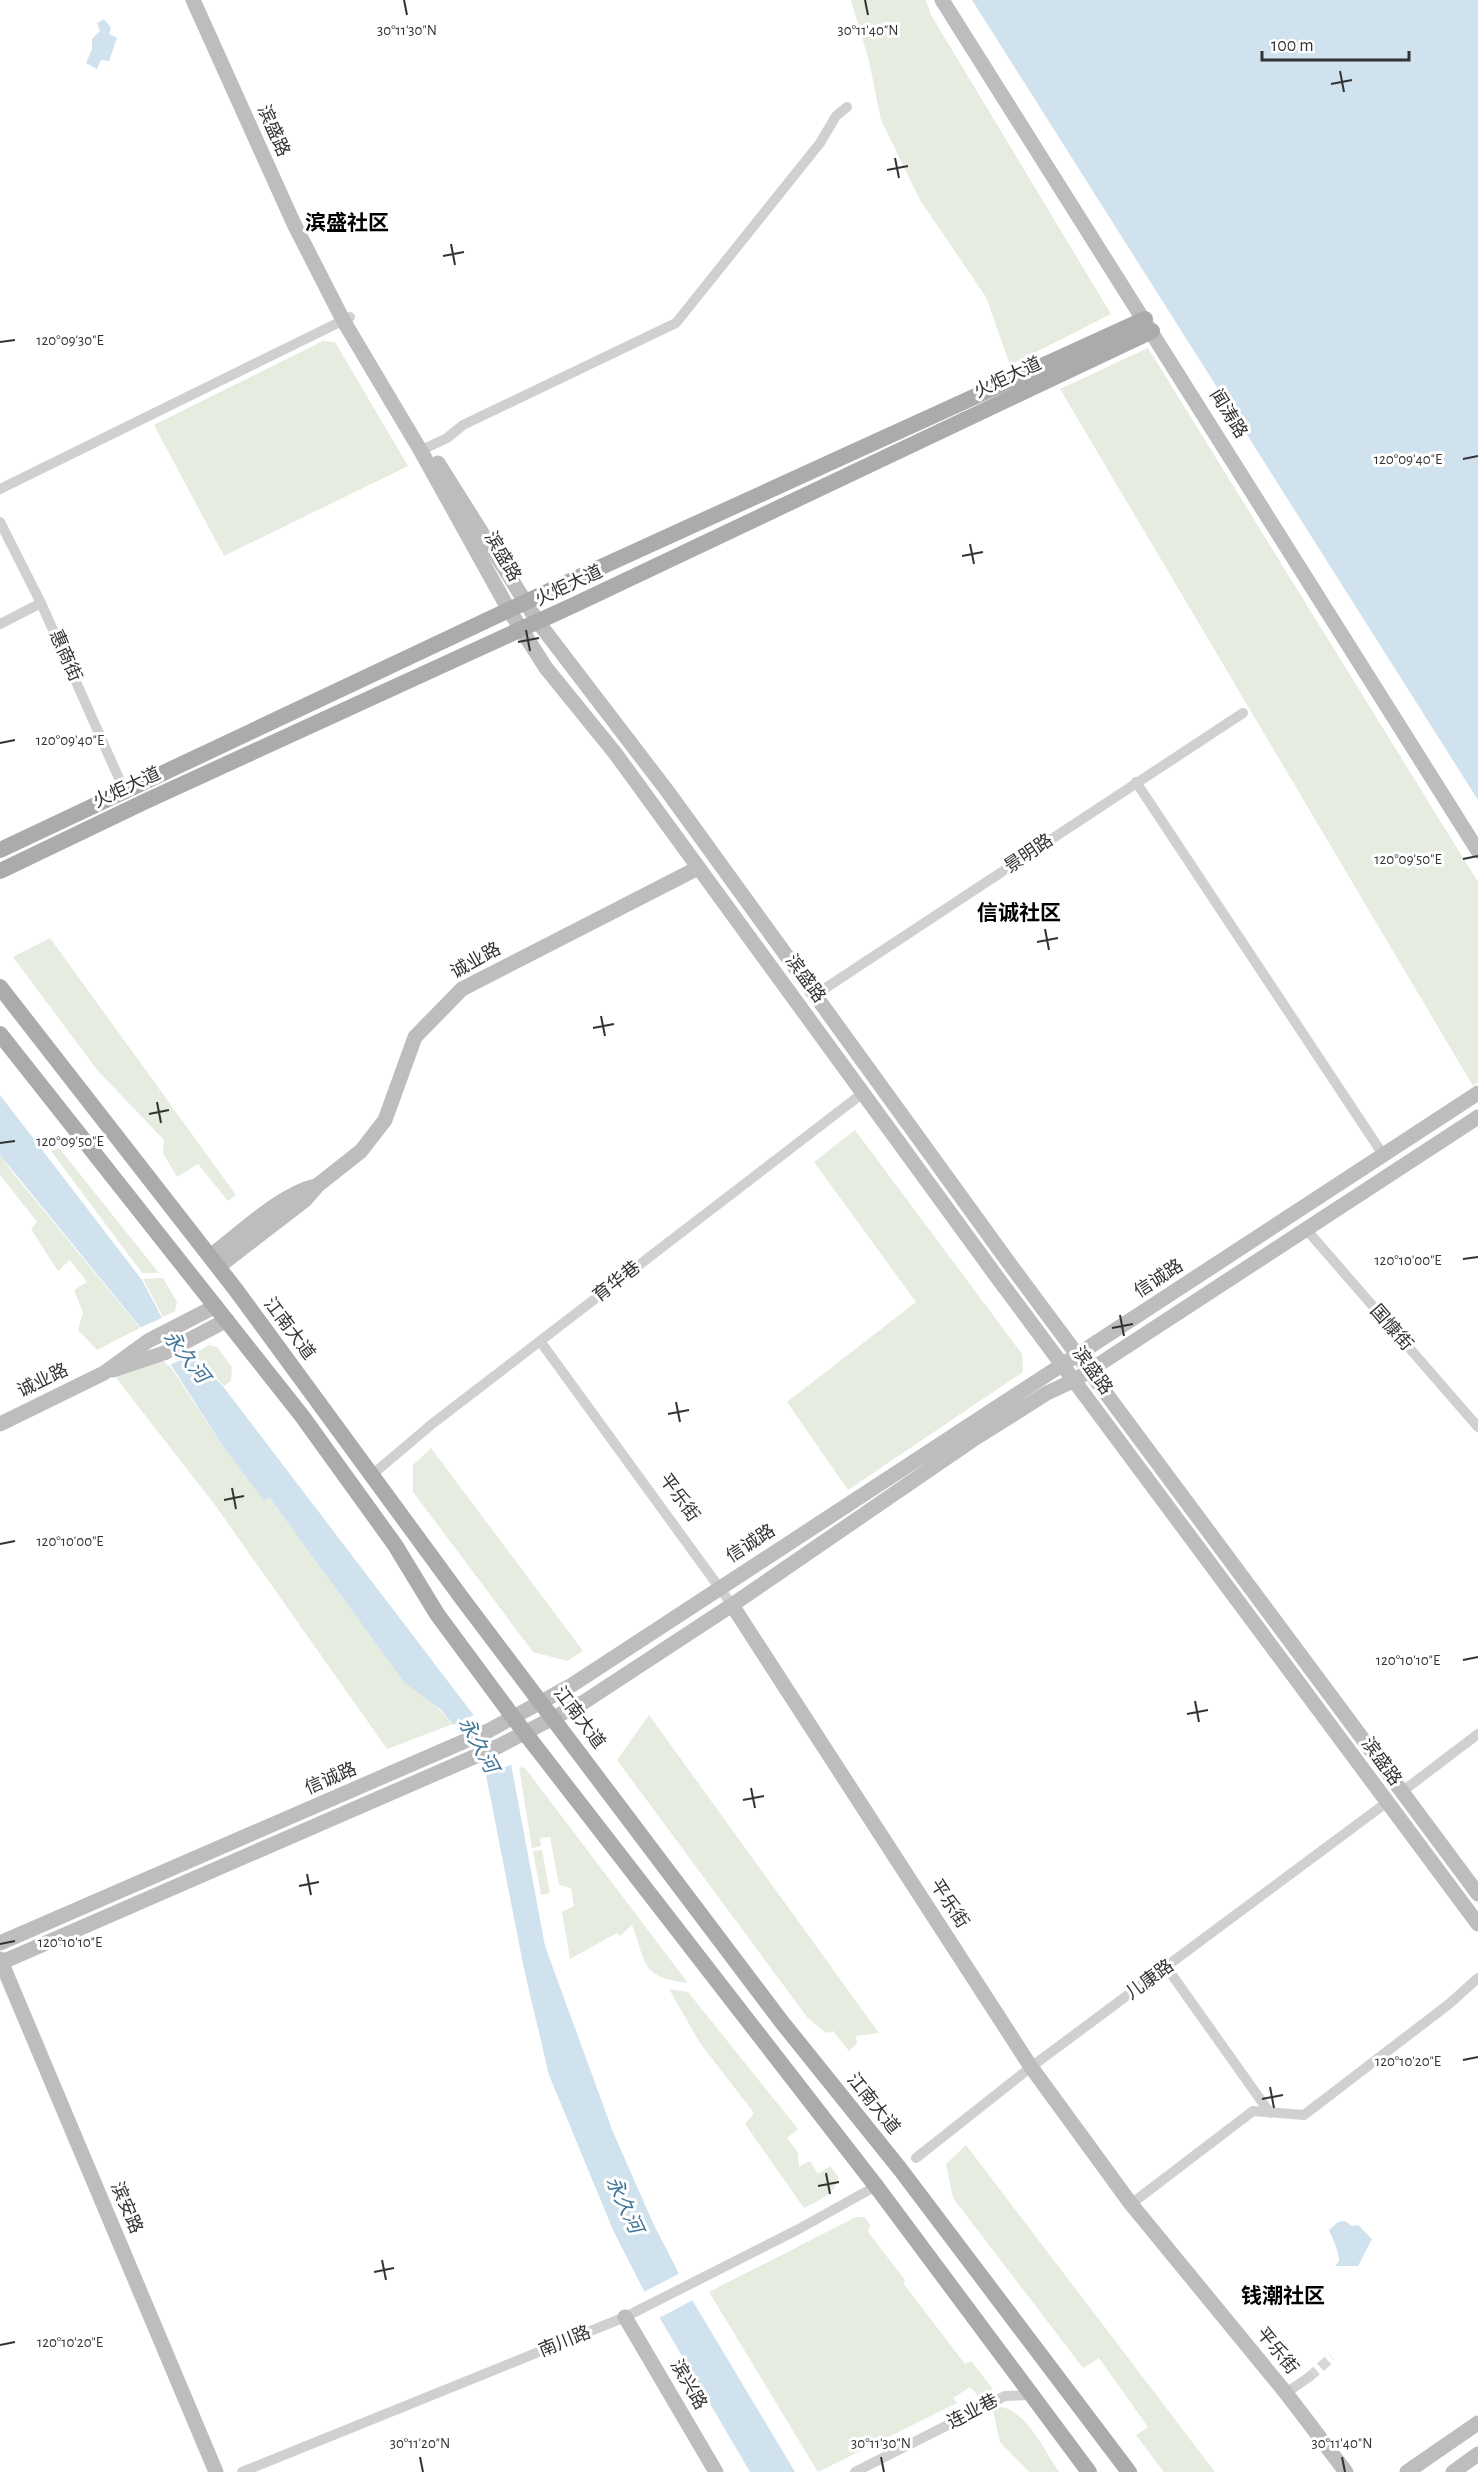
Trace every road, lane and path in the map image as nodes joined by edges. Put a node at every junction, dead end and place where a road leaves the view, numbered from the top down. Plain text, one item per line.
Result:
1 (193, 0) edge
2 (201, 0) edge
3 (942, 0) edge
4 (847, 107) dead end
5 (346, 318) junction
6 (1148, 325) junction
7 (428, 447) junction
8 (0, 489) edge
9 (0, 522) edge
10 (41, 603) junction
11 (525, 603) junction
12 (510, 610) junction
13 (538, 622) junction
14 (0, 624) edge
15 (521, 629) junction
16 (1243, 713) dead end
17 (1136, 782) junction
18 (125, 792) junction
19 (0, 850) edge
20 (1478, 851) edge
21 (698, 868) junction
22 (0, 871) edge
23 (0, 987) edge
24 (815, 995) junction
25 (0, 1034) edge
26 (863, 1093) junction
27 (1478, 1093) edge
28 (1478, 1117) edge
29 (1384, 1156) junction
30 (1305, 1228) junction
31 (214, 1262) junction
32 (216, 1306) junction
33 (227, 1320) junction
34 (540, 1341) junction
35 (1078, 1355) junction
36 (1063, 1365) junction
37 (1089, 1371) junction
38 (104, 1373) junction
39 (1075, 1380) junction
40 (0, 1424) edge
41 (1478, 1427) edge
42 (373, 1474) junction
43 (719, 1588) junction
44 (732, 1605) junction
45 (542, 1702) junction
46 (513, 1717) junction
47 (554, 1717) junction
48 (525, 1733) junction
49 (1478, 1734) edge
50 (1403, 1791) junction
51 (1386, 1803) junction
52 (1478, 1894) edge
53 (1478, 1924) edge
54 (0, 1943) edge
55 (0, 1961) edge
56 (1167, 1968) junction
57 (1478, 1978) edge
58 (1031, 2067) junction
59 (1270, 2113) junction
60 (916, 2158) dead end
61 (876, 2186) junction
62 (1131, 2204) junction
63 (625, 2317) junction
64 (1309, 2377) tunnel mouth
65 (1286, 2393) junction
66 (1030, 2395) junction
67 (1478, 2423) edge
68 (1478, 2454) edge
69 (216, 2472) edge
70 (242, 2472) edge
71 (716, 2472) edge
72 (855, 2472) edge
73 (1089, 2472) edge
74 (1129, 2472) edge
75 (1346, 2472) edge
76 (1407, 2472) edge
77 (1453, 2472) edge

1 - 5 main road, 滨盛路
2 - 5 main road, 滨盛路
3 - 6 main road, 闻涛路
4 - 7 street
5 - 7 main road, 滨盛路
5 - 8 street
5 - 12 main road, 滨盛路
6 - 11 main road, 火炬大道
6 - 13 main road, 火炬大道
6 - 20 main road, 闻涛路
7 - 11 main road, 滨盛路
9 - 10 street, 惠商街
10 - 14 street
10 - 18 street, 惠商街
11 - 12 main road, 火炬大道
11 - 13 main road, 滨盛路
12 - 15 main road, 滨盛路
12 - 18 main road, 火炬大道
13 - 15 main road, 火炬大道
13 - 24 main road, 滨盛路
15 - 21 main road, 滨盛路
15 - 22 main road, 火炬大道
16 - 17 street, 景明路
17 - 24 street, 景明路
17 - 29 street
18 - 19 main road, 火炬大道
21 - 26 main road, 滨盛路
21 - 31 main road, 诚业路
23 - 31 main road, 江南大道
24 - 35 main road, 滨盛路
25 - 32 main road
26 - 34 street, 育华巷
26 - 36 main road, 滨盛路
27 - 29 main road, 信诚路
28 - 30 main road, 信诚路
29 - 35 main road, 信诚路
30 - 37 main road, 信诚路
30 - 41 street, 国慷街
31 - 42 main road, 江南大道
32 - 33 main road
32 - 38 main road, 诚业路
33 - 38 main road, 诚业路
33 - 46 main road
34 - 42 street, 育华巷
34 - 43 street, 平乐街
35 - 36 main road, 信诚路
35 - 37 main road, 滨盛路
36 - 39 main road, 滨盛路
36 - 43 main road, 信诚路
37 - 39 main road, 信诚路
37 - 50 main road, 滨盛路
38 - 40 main road, 诚业路
39 - 44 main road, 信诚路
39 - 51 main road, 滨盛路
42 - 45 main road, 江南大道
43 - 44 street, 平乐街
43 - 45 main road, 信诚路
44 - 47 main road, 信诚路
44 - 58 main road, 平乐街
45 - 46 main road, 信诚路
45 - 47 main road, 江南大道
46 - 48 main road
46 - 54 main road, 信诚路
47 - 48 main road, 信诚路
47 - 74 main road, 江南大道
48 - 55 main road, 信诚路
48 - 61 main road
49 - 50 street
50 - 52 main road, 滨盛路
51 - 53 main road, 滨盛路
51 - 56 street, 儿康路
55 - 69 main road, 滨安路
56 - 58 street, 儿康路
56 - 59 street
57 - 59 street
58 - 60 street, 儿康路
58 - 62 main road, 平乐街
59 - 62 street
61 - 63 street, 南川路
61 - 66 main road
62 - 65 main road, 平乐街
63 - 70 street, 南川路
63 - 71 main road, 滨兴路
64 - 65 street
65 - 75 main road, 平乐街
66 - 72 street, 连业巷
66 - 73 main road
67 - 76 main road
68 - 77 main road

